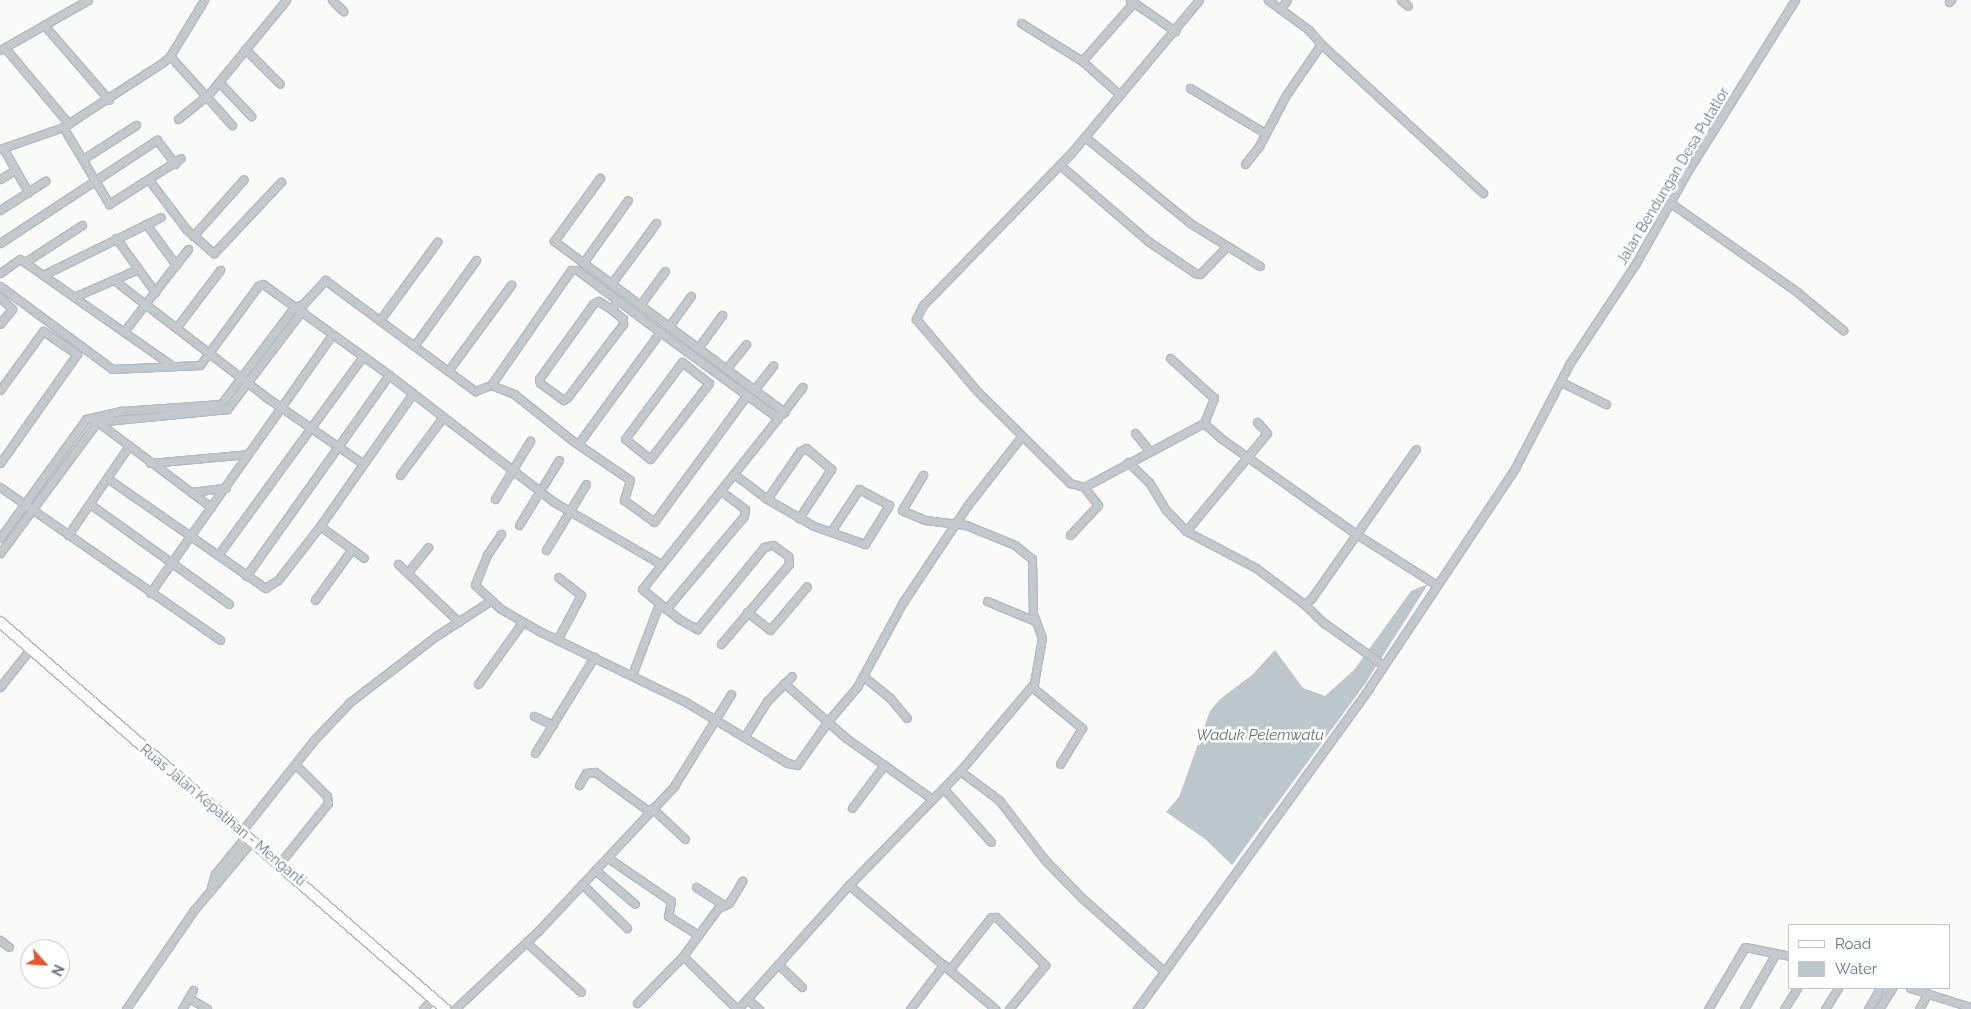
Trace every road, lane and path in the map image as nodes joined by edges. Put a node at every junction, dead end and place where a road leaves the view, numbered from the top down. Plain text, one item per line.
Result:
1 (88, 0) edge
2 (204, 0) edge
3 (286, 0) edge
4 (332, 0) edge
5 (1198, 0) edge
6 (1268, 0) edge
7 (1288, 0) edge
8 (1401, 0) edge
9 (1795, 0) edge
10 (1132, 1) edge
11 (1408, 6) dead end
12 (1280, 9) junction
13 (343, 11) dead end
14 (1021, 23) dead end
15 (44, 25) junction
16 (1175, 31) junction
17 (1321, 44) junction
18 (2, 49) edge
19 (245, 49) junction
20 (170, 56) junction
21 (1082, 61) junction
22 (219, 82) junction
23 (280, 84) dead end
24 (1190, 88) dead end
25 (1119, 94) junction
26 (208, 95) junction
27 (108, 100) junction
28 (251, 116) dead end
29 (178, 119) dead end
30 (136, 125) dead end
31 (232, 125) dead end
32 (66, 126) junction
33 (1265, 133) junction
34 (1085, 137) junction
35 (1, 148) edge
36 (181, 158) dead end
37 (83, 159) junction
38 (175, 164) junction
39 (1245, 164) dead end
40 (1060, 165) junction
41 (14, 170) junction
42 (600, 178) dead end
43 (0, 179) edge
44 (244, 179) dead end
45 (95, 180) junction
46 (149, 180) junction
47 (45, 181) dead end
48 (281, 182) dead end
49 (28, 192) junction
50 (1483, 193) dead end
51 (628, 200) dead end
52 (1672, 204) junction
53 (0, 210) edge
54 (160, 216) dead end
55 (656, 223) dead end
56 (146, 224) junction
57 (82, 225) dead end
58 (193, 236) junction
59 (116, 238) junction
60 (437, 242) dead end
61 (0, 243) edge
62 (1227, 246) junction
63 (188, 249) dead end
64 (476, 260) dead end
65 (25, 262) junction
66 (584, 263) junction
67 (176, 265) junction
68 (1260, 266) dead end
69 (138, 268) junction
70 (220, 270) dead end
71 (665, 271) dead end
72 (0, 273) edge
73 (43, 275) junction
74 (114, 280) junction
75 (611, 284) junction
76 (512, 285) dead end
77 (0, 286) edge
78 (155, 292) junction
79 (691, 296) dead end
80 (0, 297) edge
81 (74, 297) junction
82 (618, 301) junction
83 (145, 304) junction
84 (304, 304) junction
85 (640, 306) junction
86 (294, 308) junction
87 (611, 309) junction
88 (722, 315) dead end
89 (380, 320) junction
90 (0, 324) edge
91 (669, 326) junction
92 (176, 328) junction
93 (1843, 330) dead end
94 (124, 332) junction
95 (660, 332) junction
96 (332, 335) junction
97 (746, 344) dead end
98 (414, 346) junction
99 (698, 348) junction
100 (208, 352) junction
101 (362, 356) junction
102 (1170, 358) dead end
103 (703, 363) junction
104 (171, 366) junction
105 (773, 366) dead end
106 (726, 369) junction
107 (448, 371) junction
108 (696, 371) junction
109 (389, 375) junction
110 (242, 379) junction
111 (1561, 382) junction
112 (249, 384) junction
113 (491, 385) junction
114 (802, 387) dead end
115 (0, 390) edge
116 (754, 390) junction
117 (413, 393) junction
118 (747, 394) junction
119 (1606, 404) dead end
120 (282, 407) junction
121 (781, 415) junction
122 (92, 416) junction
123 (443, 417) junction
124 (97, 422) junction
125 (1257, 422) dead end
126 (1204, 423) junction
127 (309, 428) junction
128 (1135, 433) dead end
129 (1021, 437) junction
130 (530, 441) dead end
131 (578, 444) junction
132 (128, 447) junction
133 (337, 448) junction
134 (1149, 450) junction
135 (1416, 450) dead end
136 (248, 454) junction
137 (1248, 458) junction
138 (559, 460) dead end
139 (1128, 462) junction
140 (0, 463) edge
141 (150, 463) junction
142 (362, 463) junction
143 (512, 471) junction
144 (400, 475) dead end
145 (923, 475) dead end
146 (732, 477) junction
147 (108, 478) junction
148 (586, 484) dead end
149 (0, 487) edge
150 (1084, 487) junction
151 (226, 488) junction
152 (722, 490) junction
153 (539, 491) junction
154 (191, 492) junction
155 (494, 499) dead end
156 (767, 499) junction
157 (24, 504) junction
158 (90, 504) junction
159 (211, 508) junction
160 (32, 509) junction
161 (569, 512) junction
162 (799, 518) junction
163 (958, 524) junction
164 (519, 525) dead end
165 (320, 526) junction
166 (832, 530) junction
167 (1186, 530) junction
168 (501, 534) dead end
169 (1356, 534) junction
170 (68, 535) junction
171 (1070, 535) dead end
172 (190, 537) junction
173 (0, 538) edge
174 (428, 547) dead end
175 (352, 548) junction
176 (546, 550) dead end
177 (0, 552) edge
178 (218, 555) junction
179 (364, 558) dead end
180 (172, 562) junction
181 (398, 564) dead end
182 (661, 564) junction
183 (408, 572) junction
184 (246, 576) junction
185 (558, 577) dead end
186 (1435, 584) junction
187 (808, 586) dead end
188 (150, 593) junction
189 (315, 600) dead end
190 (490, 600) junction
191 (987, 601) dead end
192 (229, 604) dead end
193 (1304, 604) junction
194 (662, 607) junction
195 (747, 612) junction
196 (1035, 621) junction
197 (0, 622) edge
198 (459, 622) junction
199 (522, 623) junction
200 (220, 640) dead end
201 (557, 640) junction
202 (721, 644) dead end
203 (30, 649) junction
204 (594, 657) junction
205 (1383, 666) junction
206 (632, 675) junction
207 (792, 676) dead end
208 (863, 676) junction
209 (784, 683) junction
210 (478, 684) dead end
211 (0, 687) edge
212 (1032, 687) junction
213 (731, 694) dead end
214 (534, 716) dead end
215 (907, 718) dead end
216 (716, 720) junction
217 (828, 721) junction
218 (553, 725) junction
219 (745, 736) junction
220 (535, 753) dead end
221 (296, 764) junction
222 (1060, 764) dead end
223 (884, 765) junction
224 (960, 771) junction
225 (579, 785) dead end
226 (943, 788) junction
227 (932, 798) junction
228 (852, 808) dead end
229 (651, 810) junction
230 (246, 836) junction
231 (685, 840) dead end
232 (991, 842) dead end
233 (608, 858) junction
234 (279, 864) junction
235 (595, 870) junction
236 (742, 882) dead end
237 (582, 884) junction
238 (850, 885) junction
239 (696, 887) dead end
240 (635, 904) dead end
241 (724, 905) junction
242 (627, 928) dead end
243 (698, 935) junction
244 (0, 940) edge
245 (526, 942) junction
246 (9, 946) dead end
247 (1776, 953) junction
248 (683, 956) junction
249 (1788, 956) edge
250 (778, 964) junction
251 (947, 967) junction
252 (1164, 971) junction
253 (802, 987) dead end
254 (1796, 989) edge
255 (1837, 989) edge
256 (1879, 989) edge
257 (1891, 989) edge
258 (1914, 989) edge
259 (193, 990) dead end
260 (581, 992) dead end
261 (1928, 993) junction
262 (434, 997) junction
263 (190, 998) junction
264 (747, 999) junction
265 (637, 1004) dead end
266 (1968, 1008) edge
267 (126, 1009) edge
268 (182, 1009) edge
269 (207, 1009) edge
270 (422, 1009) edge
271 (445, 1009) edge
272 (455, 1009) edge
273 (738, 1009) edge
274 (759, 1009) edge
275 (910, 1009) edge
276 (995, 1009) edge
277 (1009, 1009) edge
278 (1137, 1009) edge
279 (1708, 1009) edge
280 (1744, 1009) edge
281 (1784, 1009) edge
282 (1826, 1009) edge
283 (1868, 1009) edge
284 (1879, 1009) edge
285 (1919, 1009) edge

1 - 15 street
2 - 20 street
3 - 19 street
4 - 13 street
5 - 16 street
6 - 12 street
7 - 12 street
8 - 11 street
9 - 52 street, Jalan Bendungan Desa Putatlor
10 - 16 street
10 - 21 street
12 - 17 street
14 - 21 street
15 - 18 street
15 - 27 street
16 - 25 street
17 - 33 street
17 - 50 street
18 - 32 street
19 - 22 street
19 - 23 street
20 - 26 street
20 - 27 street
21 - 25 street
22 - 26 street
22 - 28 street
24 - 33 street
25 - 34 street
26 - 29 street
26 - 31 street
27 - 32 street
30 - 37 street
32 - 35 street
32 - 37 street
33 - 39 street
34 - 40 street
34 - 62 street
35 - 41 street
36 - 38 street
37 - 45 street
38 - 45 street
38 - 46 street
40 - 62 street
40 - 129 street
41 - 43 street
41 - 49 street
42 - 66 street
44 - 58 street
45 - 46 street
45 - 61 street
46 - 58 street
47 - 49 street
48 - 58 street
49 - 53 street
51 - 66 street
52 - 93 street
52 - 111 street, Jalan Bendungan Desa Putatlor
54 - 56 street
55 - 75 street
56 - 59 street
56 - 67 street
57 - 65 street
59 - 69 street
59 - 73 street
60 - 89 street
62 - 68 street
63 - 67 street
64 - 98 street
65 - 72 street
65 - 73 street
66 - 75 street
67 - 78 street
69 - 74 street
69 - 78 street
70 - 92 street
71 - 85 street
73 - 81 street
74 - 81 street
74 - 83 street
75 - 85 street
76 - 107 street
77 - 104 street
78 - 83 street
79 - 91 street
80 - 90 street
81 - 94 street
82 - 87 street
82 - 95 street
82 - 113 street
83 - 92 street
83 - 94 street
84 - 86 street
84 - 89 street
84 - 96 street
84 - 112 street
85 - 91 street
86 - 100 street
86 - 110 street
87 - 87 street
88 - 99 street
89 - 98 street
91 - 99 street
92 - 100 street
94 - 104 street
95 - 103 street
95 - 131 street
96 - 101 street
96 - 120 street
97 - 106 street
98 - 107 street
99 - 106 street
100 - 104 street
100 - 110 street
101 - 109 street
101 - 127 street
102 - 126 street
103 - 108 street
103 - 118 street
105 - 116 street
106 - 116 street
107 - 113 street
108 - 108 street
109 - 117 street
109 - 133 street
110 - 112 street
110 - 122 street
111 - 119 street
111 - 186 street, Jalan Bendungan Desa Putatlor
112 - 120 street
112 - 124 street
113 - 131 street
114 - 121 street
115 - 140 street
116 - 121 street
117 - 123 street
117 - 142 street
118 - 121 street
118 - 131 street
120 - 127 street
120 - 136 street
121 - 146 street
122 - 124 street
122 - 157 street
123 - 143 street
123 - 144 street
124 - 132 street
124 - 160 street
125 - 137 street
126 - 134 street
126 - 137 street
127 - 133 street
127 - 178 street
128 - 134 street
129 - 150 street
129 - 163 street
130 - 143 street
132 - 141 street
132 - 147 street
133 - 142 street
133 - 184 street
134 - 139 street
135 - 169 street
136 - 141 street
136 - 151 street
137 - 167 street
137 - 169 street
138 - 153 street
139 - 150 street
139 - 167 street
141 - 154 street
142 - 165 street
143 - 153 street
143 - 155 street
145 - 163 street
146 - 152 street
146 - 156 street
147 - 158 street
147 - 172 street
148 - 161 street
149 - 157 street
150 - 171 street
151 - 154 street
151 - 159 street
152 - 182 street
152 - 194 street
153 - 161 street
153 - 164 street
154 - 159 street
156 - 162 street
156 - 162 street
157 - 160 street
157 - 173 street
158 - 170 street
158 - 180 street
159 - 172 street
160 - 170 street
160 - 177 street
161 - 176 street
161 - 182 street
162 - 166 street
163 - 196 street
163 - 208 street
165 - 175 street
165 - 184 street
166 - 166 street
167 - 193 street
168 - 190 street
169 - 186 street
169 - 193 street
170 - 188 street
172 - 178 street
172 - 180 street
174 - 183 street
175 - 179 street
175 - 189 street
178 - 184 street
180 - 188 street
180 - 192 street
181 - 183 street
182 - 194 street
183 - 198 street
185 - 201 street
186 - 205 street, Jalan Bendungan Desa Putatlor
187 - 195 street
188 - 200 street
190 - 198 street
190 - 199 street
191 - 196 street
193 - 205 street
194 - 195 street
194 - 206 street
195 - 202 street
196 - 212 street
197 - 203 main road, Ruas Jalan Kepatihan - Menganti
198 - 221 street
199 - 201 street
199 - 210 street
201 - 204 street
203 - 211 street
203 - 230 main road, Ruas Jalan Kepatihan - Menganti
204 - 206 street
204 - 218 street
205 - 252 street, Jalan Bendungan Desa Putatlor
206 - 216 street
207 - 209 street
208 - 215 street
208 - 217 street
209 - 217 street
209 - 219 street
212 - 222 street
212 - 224 street
213 - 216 street
214 - 218 street
216 - 219 street
216 - 229 street
217 - 219 street
217 - 223 street
218 - 220 street
221 - 230 street
221 - 234 street
223 - 227 street
223 - 228 street
224 - 226 street
224 - 252 street
225 - 229 street
226 - 227 street
226 - 232 street
227 - 238 street
229 - 231 street
229 - 233 street
230 - 234 main road, Ruas Jalan Kepatihan - Menganti
230 - 267 street
233 - 235 street
233 - 243 street
234 - 262 main road, Ruas Jalan Kepatihan - Menganti
235 - 237 street
235 - 240 street
236 - 241 street
237 - 242 street
237 - 245 street
238 - 250 street
238 - 251 street
239 - 241 street
241 - 243 street
243 - 248 street
244 - 246 street
245 - 260 street
245 - 272 street
247 - 249 street
247 - 279 street
247 - 280 street
248 - 265 street
248 - 273 street
250 - 253 street
250 - 264 street
251 - 275 street
251 - 276 street
251 - 277 street
252 - 278 street, Jalan Bendungan Desa Putatlor
254 - 281 street
255 - 282 street
256 - 283 street
257 - 284 street
258 - 261 street
259 - 263 street
261 - 266 street
261 - 285 street
262 - 270 street
262 - 271 main road, Ruas Jalan Kepatihan - Menganti
263 - 268 street
263 - 269 street
264 - 273 street
264 - 274 street

